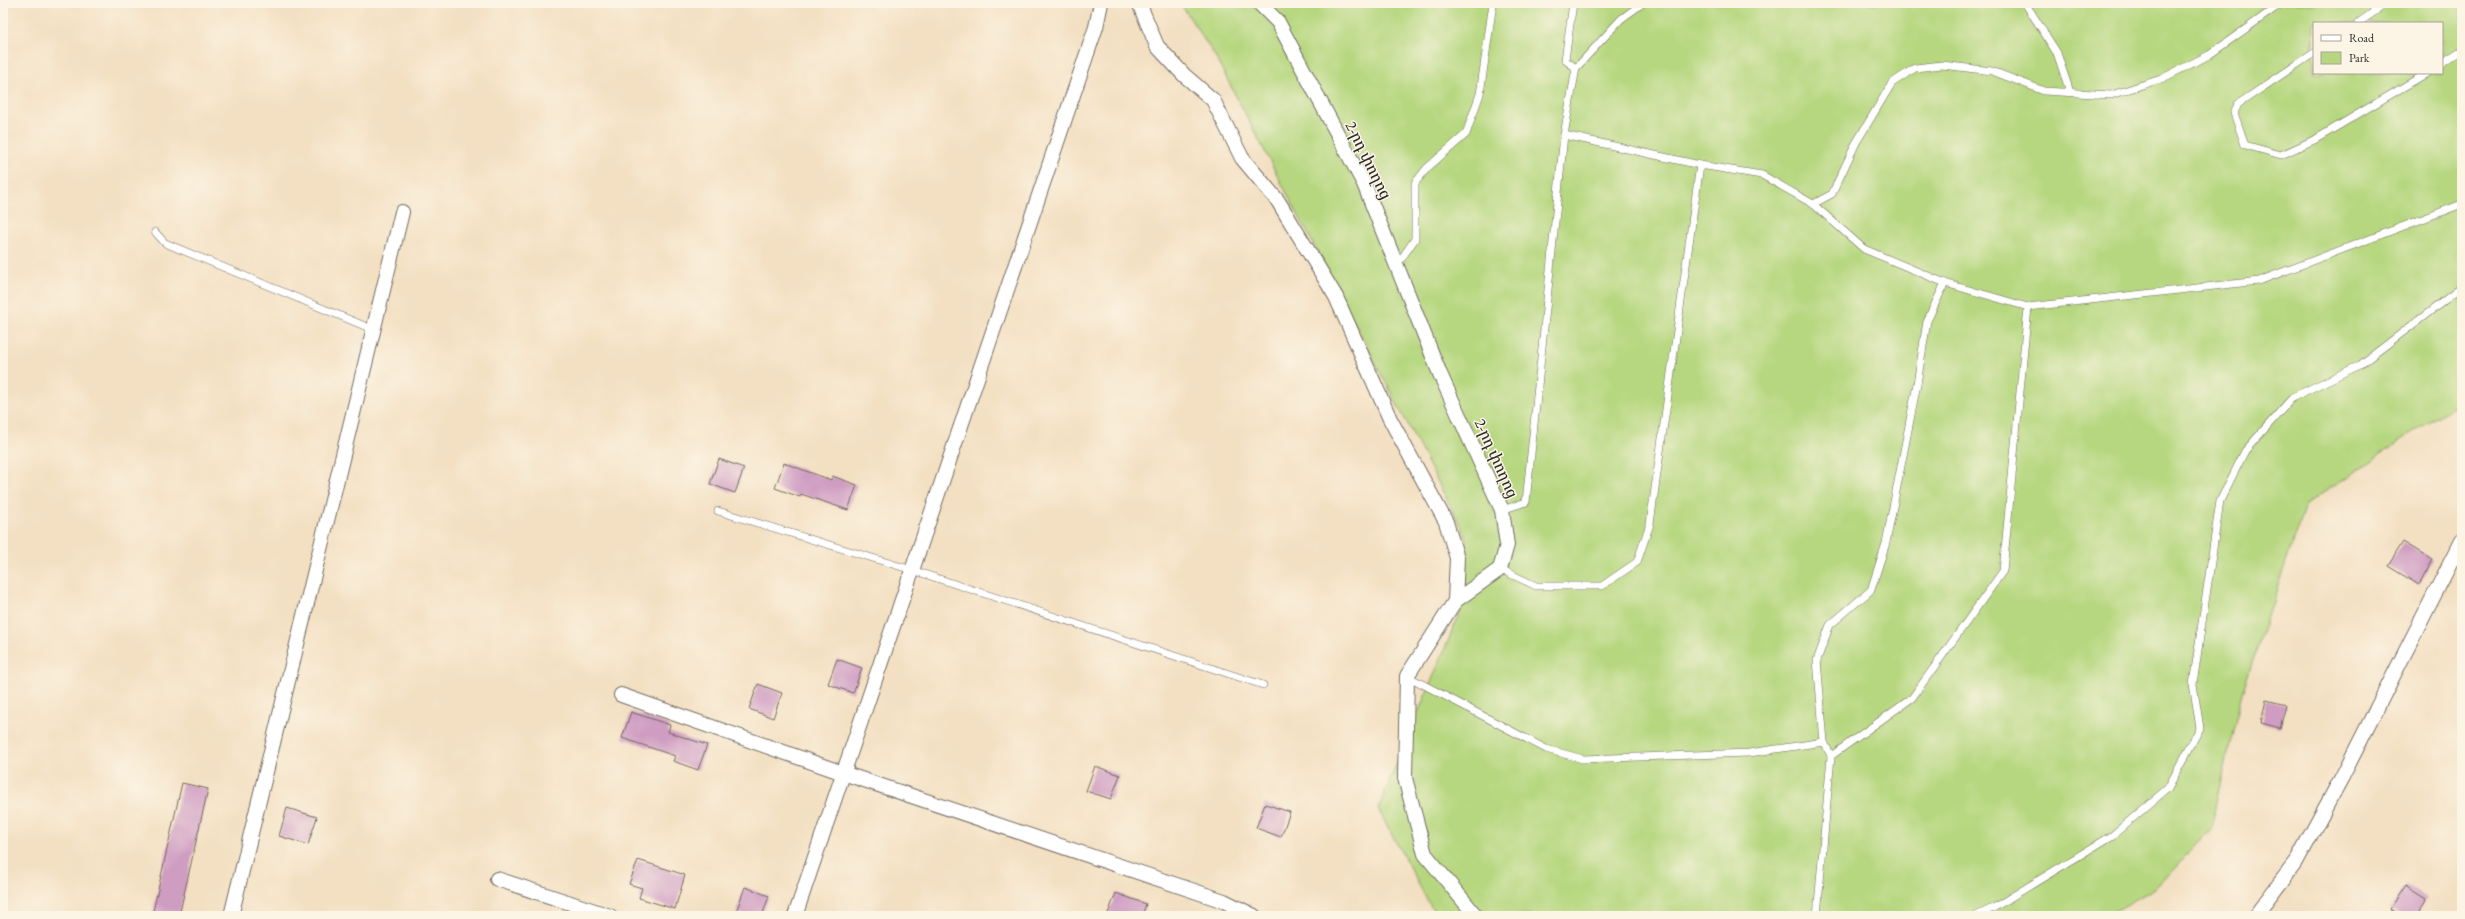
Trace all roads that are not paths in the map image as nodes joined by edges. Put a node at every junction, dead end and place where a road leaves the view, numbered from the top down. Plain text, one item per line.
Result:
1 (1100, 3) edge
2 (1139, 3) edge
3 (1259, 3) edge
4 (1493, 3) edge
5 (1573, 3) edge
6 (1643, 3) edge
7 (2025, 3) edge
8 (2282, 3) edge
9 (2387, 3) edge
10 (2359, 22) edge
11 (2462, 50) edge
12 (2313, 54) edge
13 (2443, 62) edge
14 (1576, 68) junction
15 (2425, 74) edge
16 (2070, 92) junction
17 (1564, 135) junction
18 (1700, 165) junction
19 (1814, 204) junction
20 (2462, 204) edge
21 (402, 212) dead end
22 (155, 232) dead end
23 (1397, 265) junction
24 (1945, 284) junction
25 (2462, 287) edge
26 (2028, 307) junction
27 (372, 329) junction
28 (1502, 510) junction
29 (718, 511) dead end
30 (2462, 540) edge
31 (1500, 569) junction
32 (912, 570) junction
33 (1455, 601) junction
34 (1407, 676) junction
35 (1263, 685) dead end
36 (620, 695) dead end
37 (1824, 742) junction
38 (1832, 756) junction
39 (843, 773) junction
40 (497, 879) dead end
41 (231, 916) edge
42 (610, 916) edge
43 (794, 916) edge
44 (1254, 916) edge
45 (1476, 916) edge
46 (1817, 916) edge
47 (1976, 916) edge
48 (2255, 916) edge

1 - 32 street
2 - 33 street
3 - 23 street, 2-րդ փողոց
4 - 23 lane
5 - 14 lane
6 - 14 lane
7 - 16 lane
8 - 16 lane
9 - 10 lane
11 - 13 lane
12 - 15 lane
14 - 17 lane
16 - 19 lane
17 - 18 lane
17 - 28 lane
18 - 19 lane
18 - 31 lane
19 - 24 lane
20 - 26 lane
21 - 27 street
22 - 27 lane
23 - 28 street, 2-րդ փողոց
24 - 26 lane
24 - 37 lane
25 - 47 lane
26 - 38 lane
27 - 41 street
28 - 31 street, 2-րդ փողոց
29 - 32 lane
30 - 48 street
31 - 33 street
32 - 35 lane
32 - 39 street
33 - 34 street
34 - 37 lane
34 - 45 street
36 - 39 street
37 - 38 lane
38 - 46 lane
39 - 43 street
39 - 44 street
40 - 42 street

